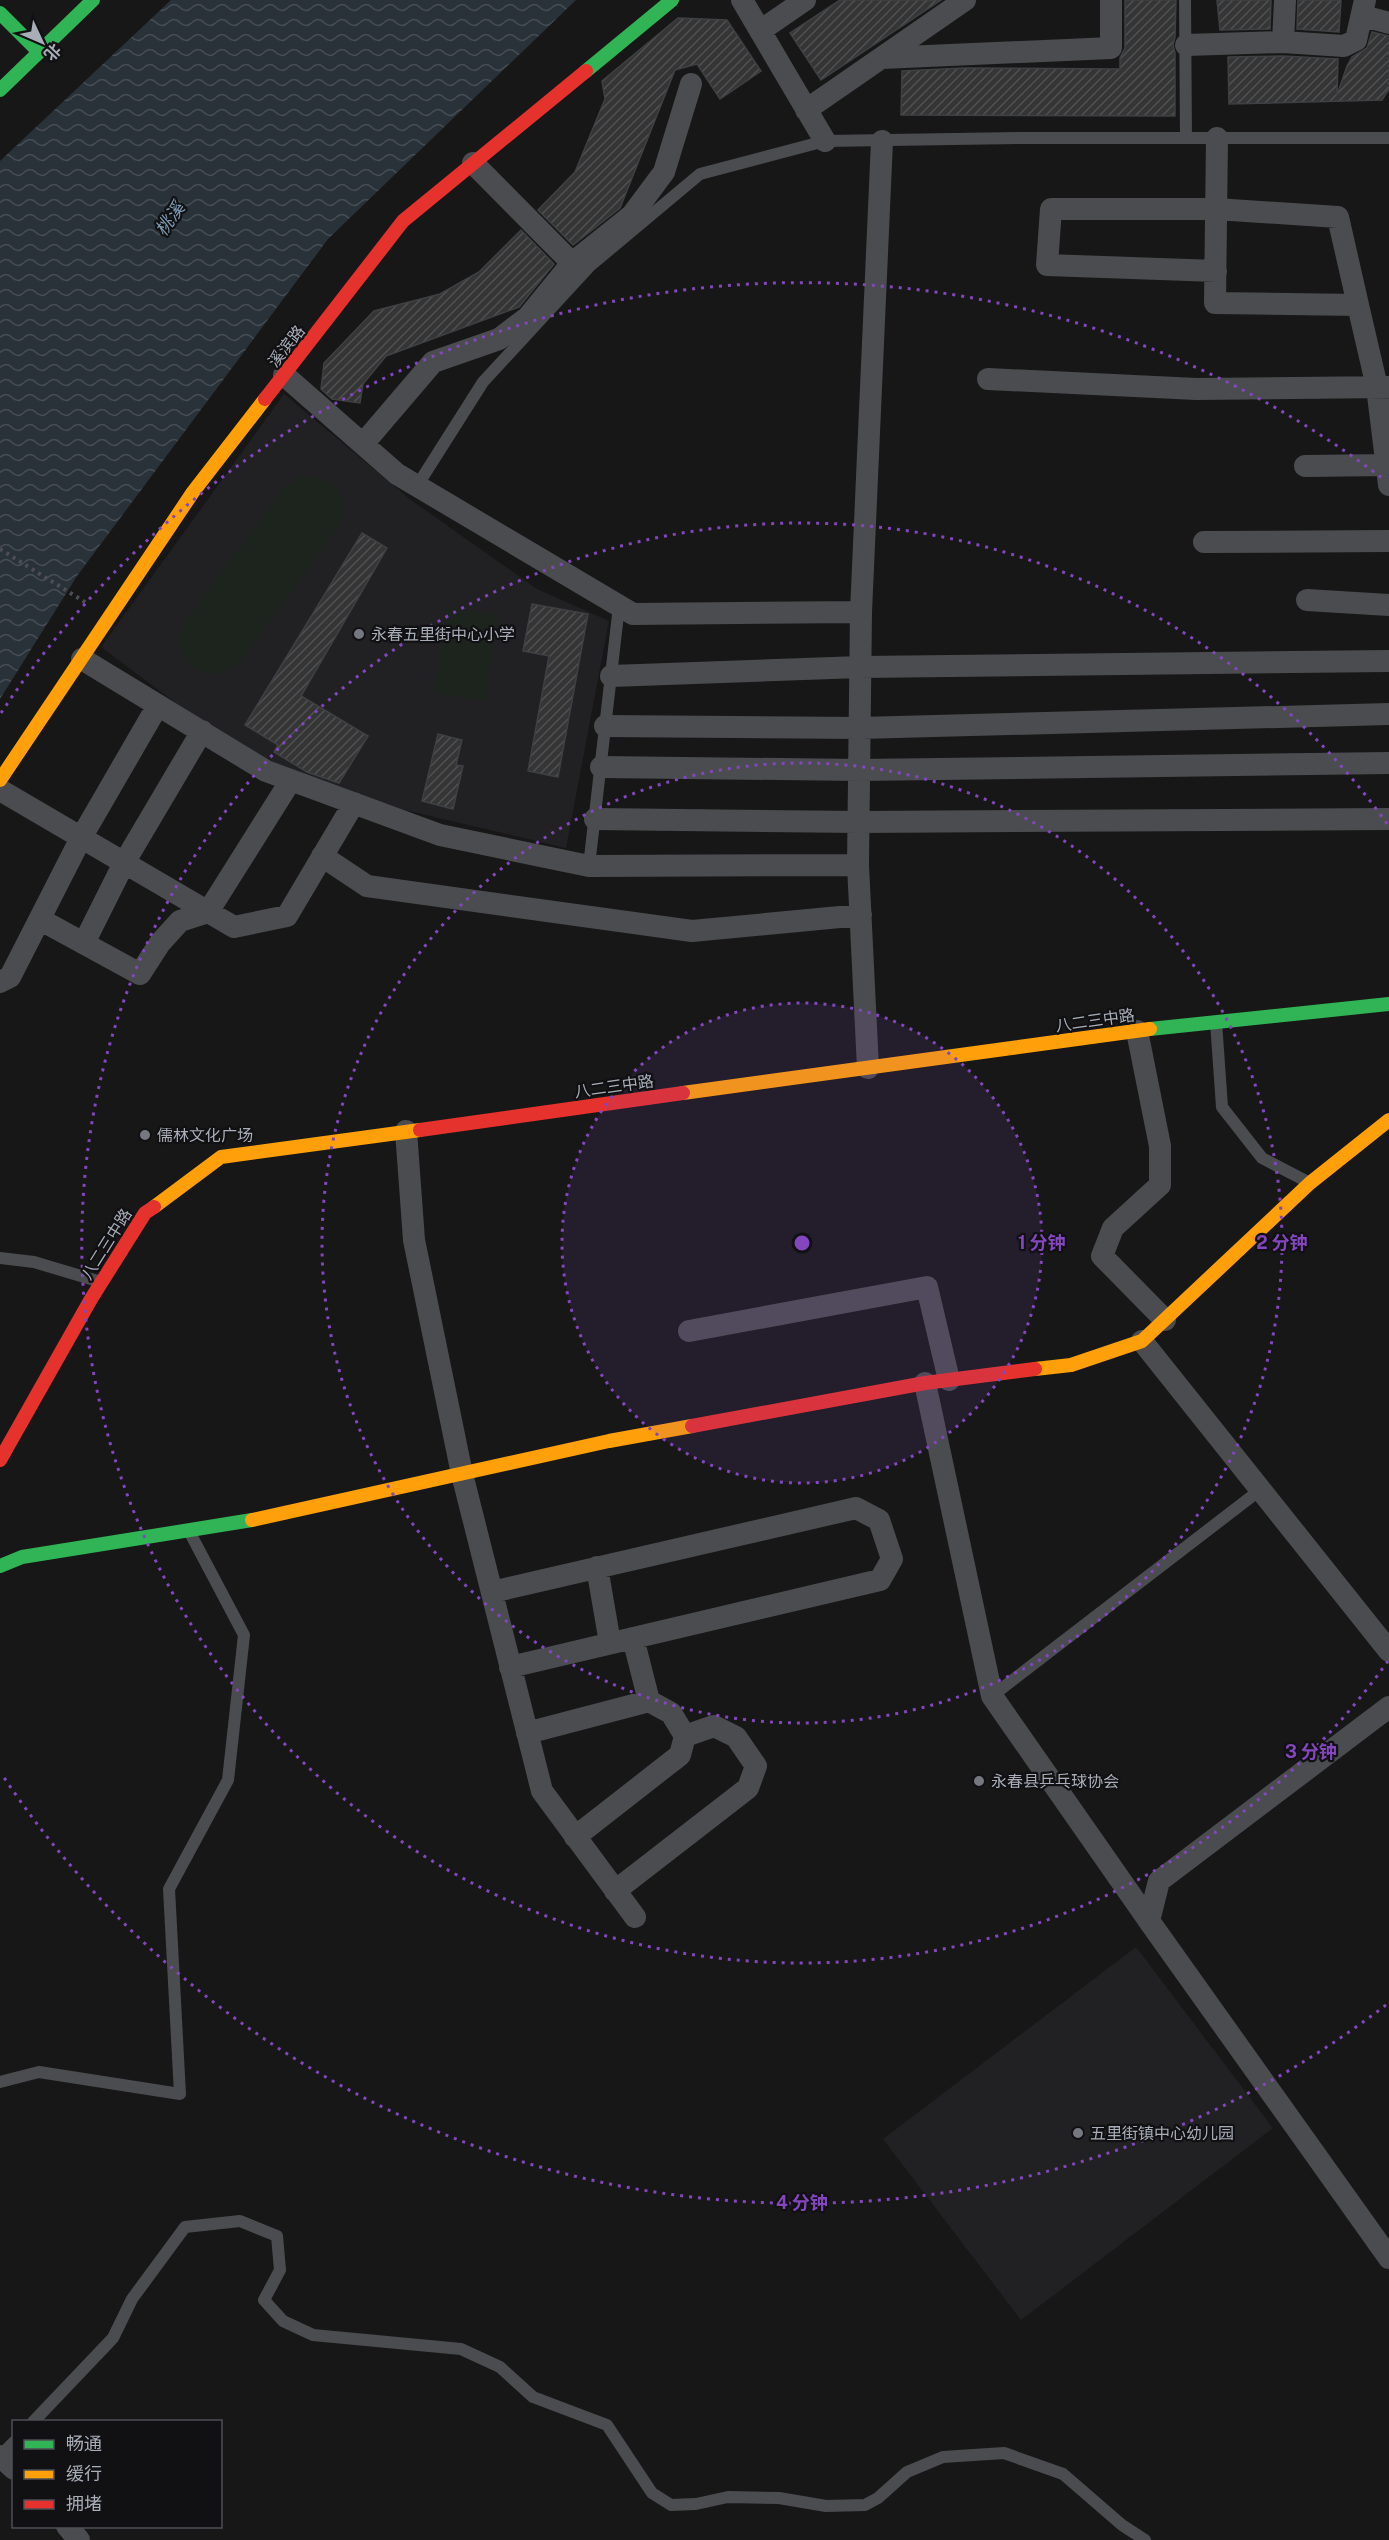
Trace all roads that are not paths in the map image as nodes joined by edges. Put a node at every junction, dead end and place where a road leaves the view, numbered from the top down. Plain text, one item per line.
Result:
1 (93, 0) edge
2 (672, 0) edge
3 (742, 0) edge
4 (805, 0) edge
5 (965, 0) edge
6 (1111, 0) edge
7 (1185, 0) edge
8 (1285, 0) edge
9 (1364, 8) edge
10 (0, 13) edge
11 (1389, 23) edge
12 (760, 31) junction
13 (1284, 42) junction
14 (1186, 45) junction
15 (39, 52) junction
16 (882, 58) junction
17 (691, 84) dead end
18 (0, 90) edge
19 (806, 110) junction
20 (1186, 138) junction
21 (1217, 138) junction
22 (1389, 138) edge
23 (825, 141) junction
24 (882, 141) junction
25 (473, 163) junction
26 (1216, 209) junction
27 (572, 263) junction
28 (1216, 272) junction
29 (1358, 305) junction
30 (284, 375) junction
31 (988, 379) dead end
32 (1383, 387) edge
33 (363, 444) junction
34 (1305, 466) dead end
35 (1388, 475) edge
36 (417, 486) junction
37 (1389, 541) edge
38 (1204, 542) dead end
39 (1307, 600) dead end
40 (1389, 605) edge
41 (619, 606) junction
42 (861, 612) junction
43 (82, 658) junction
44 (1389, 661) edge
45 (860, 667) junction
46 (611, 676) junction
47 (158, 705) junction
48 (1389, 714) edge
49 (605, 726) junction
50 (860, 728) junction
51 (202, 731) junction
52 (1389, 763) edge
53 (601, 767) junction
54 (859, 770) junction
55 (0, 780) edge
56 (291, 780) junction
57 (0, 790) edge
58 (354, 803) junction
59 (595, 819) junction
60 (1389, 819) edge
61 (859, 822) junction
62 (81, 838) junction
63 (322, 856) junction
64 (124, 863) junction
65 (858, 865) junction
66 (589, 866) junction
67 (208, 912) junction
68 (861, 915) junction
69 (41, 920) junction
70 (84, 944) junction
71 (0, 982) edge
72 (1389, 1004) edge
73 (1216, 1021) junction
74 (1137, 1031) junction
75 (868, 1068) junction
76 (1389, 1120) edge
77 (406, 1131) junction
78 (1310, 1183) junction
79 (0, 1258) edge
80 (102, 1282) junction
81 (1165, 1320) junction
82 (689, 1331) dead end
83 (1142, 1341) junction
84 (949, 1380) junction
85 (925, 1383) junction
86 (2, 1454) edge
87 (462, 1473) junction
88 (1260, 1490) junction
89 (188, 1530) junction
90 (0, 1566) edge
91 (597, 1568) junction
92 (492, 1592) junction
93 (633, 1638) junction
94 (610, 1643) junction
95 (1389, 1651) edge
96 (510, 1666) junction
97 (992, 1696) junction
98 (649, 1701) junction
99 (1389, 1707) edge
100 (527, 1733) junction
101 (685, 1736) junction
102 (575, 1837) junction
103 (615, 1891) junction
104 (635, 1917) dead end
105 (1149, 1921) junction
106 (0, 2082) edge
107 (1389, 2258) edge
108 (34, 2420) edge
109 (12, 2444) edge
110 (0, 2456) edge
111 (12, 2467) edge
112 (69, 2528) edge
113 (79, 2540) edge
114 (1144, 2540) edge

1 - 15 main road
2 - 25 main road, 溪滨路
3 - 12 street
4 - 12 street
5 - 16 street
6 - 16 street
7 - 14 lane
8 - 13 street
9 - 11 street
9 - 13 street
10 - 15 main road
12 - 19 street
13 - 14 street
14 - 20 lane
15 - 18 main road
16 - 19 street
17 - 27 street
19 - 23 street
20 - 21 lane
20 - 24 lane
21 - 22 lane
21 - 26 street
23 - 24 lane
23 - 36 lane
24 - 42 street
25 - 27 street
25 - 30 main road, 溪滨路
26 - 28 street
26 - 28 street
26 - 29 street
27 - 33 street
28 - 29 street
29 - 32 street
30 - 33 street
30 - 43 main road, 溪滨路
31 - 32 street
32 - 35 street
33 - 36 street
34 - 35 street
36 - 41 street
37 - 38 street
39 - 40 street
41 - 42 street
41 - 46 lane
42 - 45 street
43 - 47 street
43 - 55 main road, 溪滨路
44 - 45 street
45 - 46 street
45 - 50 street
46 - 49 lane
47 - 51 street
47 - 62 street
48 - 50 street
49 - 50 street
49 - 53 lane
50 - 54 street
51 - 56 street
51 - 64 street
52 - 54 street
53 - 54 street
53 - 59 lane
54 - 61 street
56 - 58 street
56 - 67 street
57 - 62 street
58 - 63 street
58 - 66 street
59 - 61 street
59 - 66 lane
60 - 61 street
61 - 65 street
62 - 64 street
62 - 69 street
63 - 67 street
63 - 68 street
64 - 67 street
64 - 70 street
65 - 66 street
65 - 68 street
67 - 70 street
68 - 75 street
69 - 70 street
69 - 71 street
72 - 73 main road, 八二三中路
73 - 74 main road, 八二三中路
73 - 78 lane
74 - 75 main road, 八二三中路
74 - 81 street
75 - 77 main road, 八二三中路
76 - 78 main road
77 - 80 main road, 八二三中路
77 - 87 street
78 - 81 main road
79 - 80 lane
80 - 86 main road, 八二三中路
81 - 83 main road
82 - 84 street
83 - 84 main road
83 - 88 street
84 - 85 main road
85 - 87 main road
85 - 97 street
87 - 89 main road
87 - 92 street
88 - 95 street
88 - 97 lane
89 - 90 main road
89 - 106 lane
91 - 92 street
91 - 93 street
91 - 94 street
92 - 96 street
93 - 94 street
93 - 98 street
94 - 96 street
96 - 100 street
97 - 105 street
98 - 100 street
98 - 101 street
99 - 105 street
100 - 102 street
101 - 102 street
101 - 103 street
102 - 103 street
103 - 104 street
105 - 107 street
108 - 114 lane
109 - 110 lane
110 - 111 street
112 - 113 street

